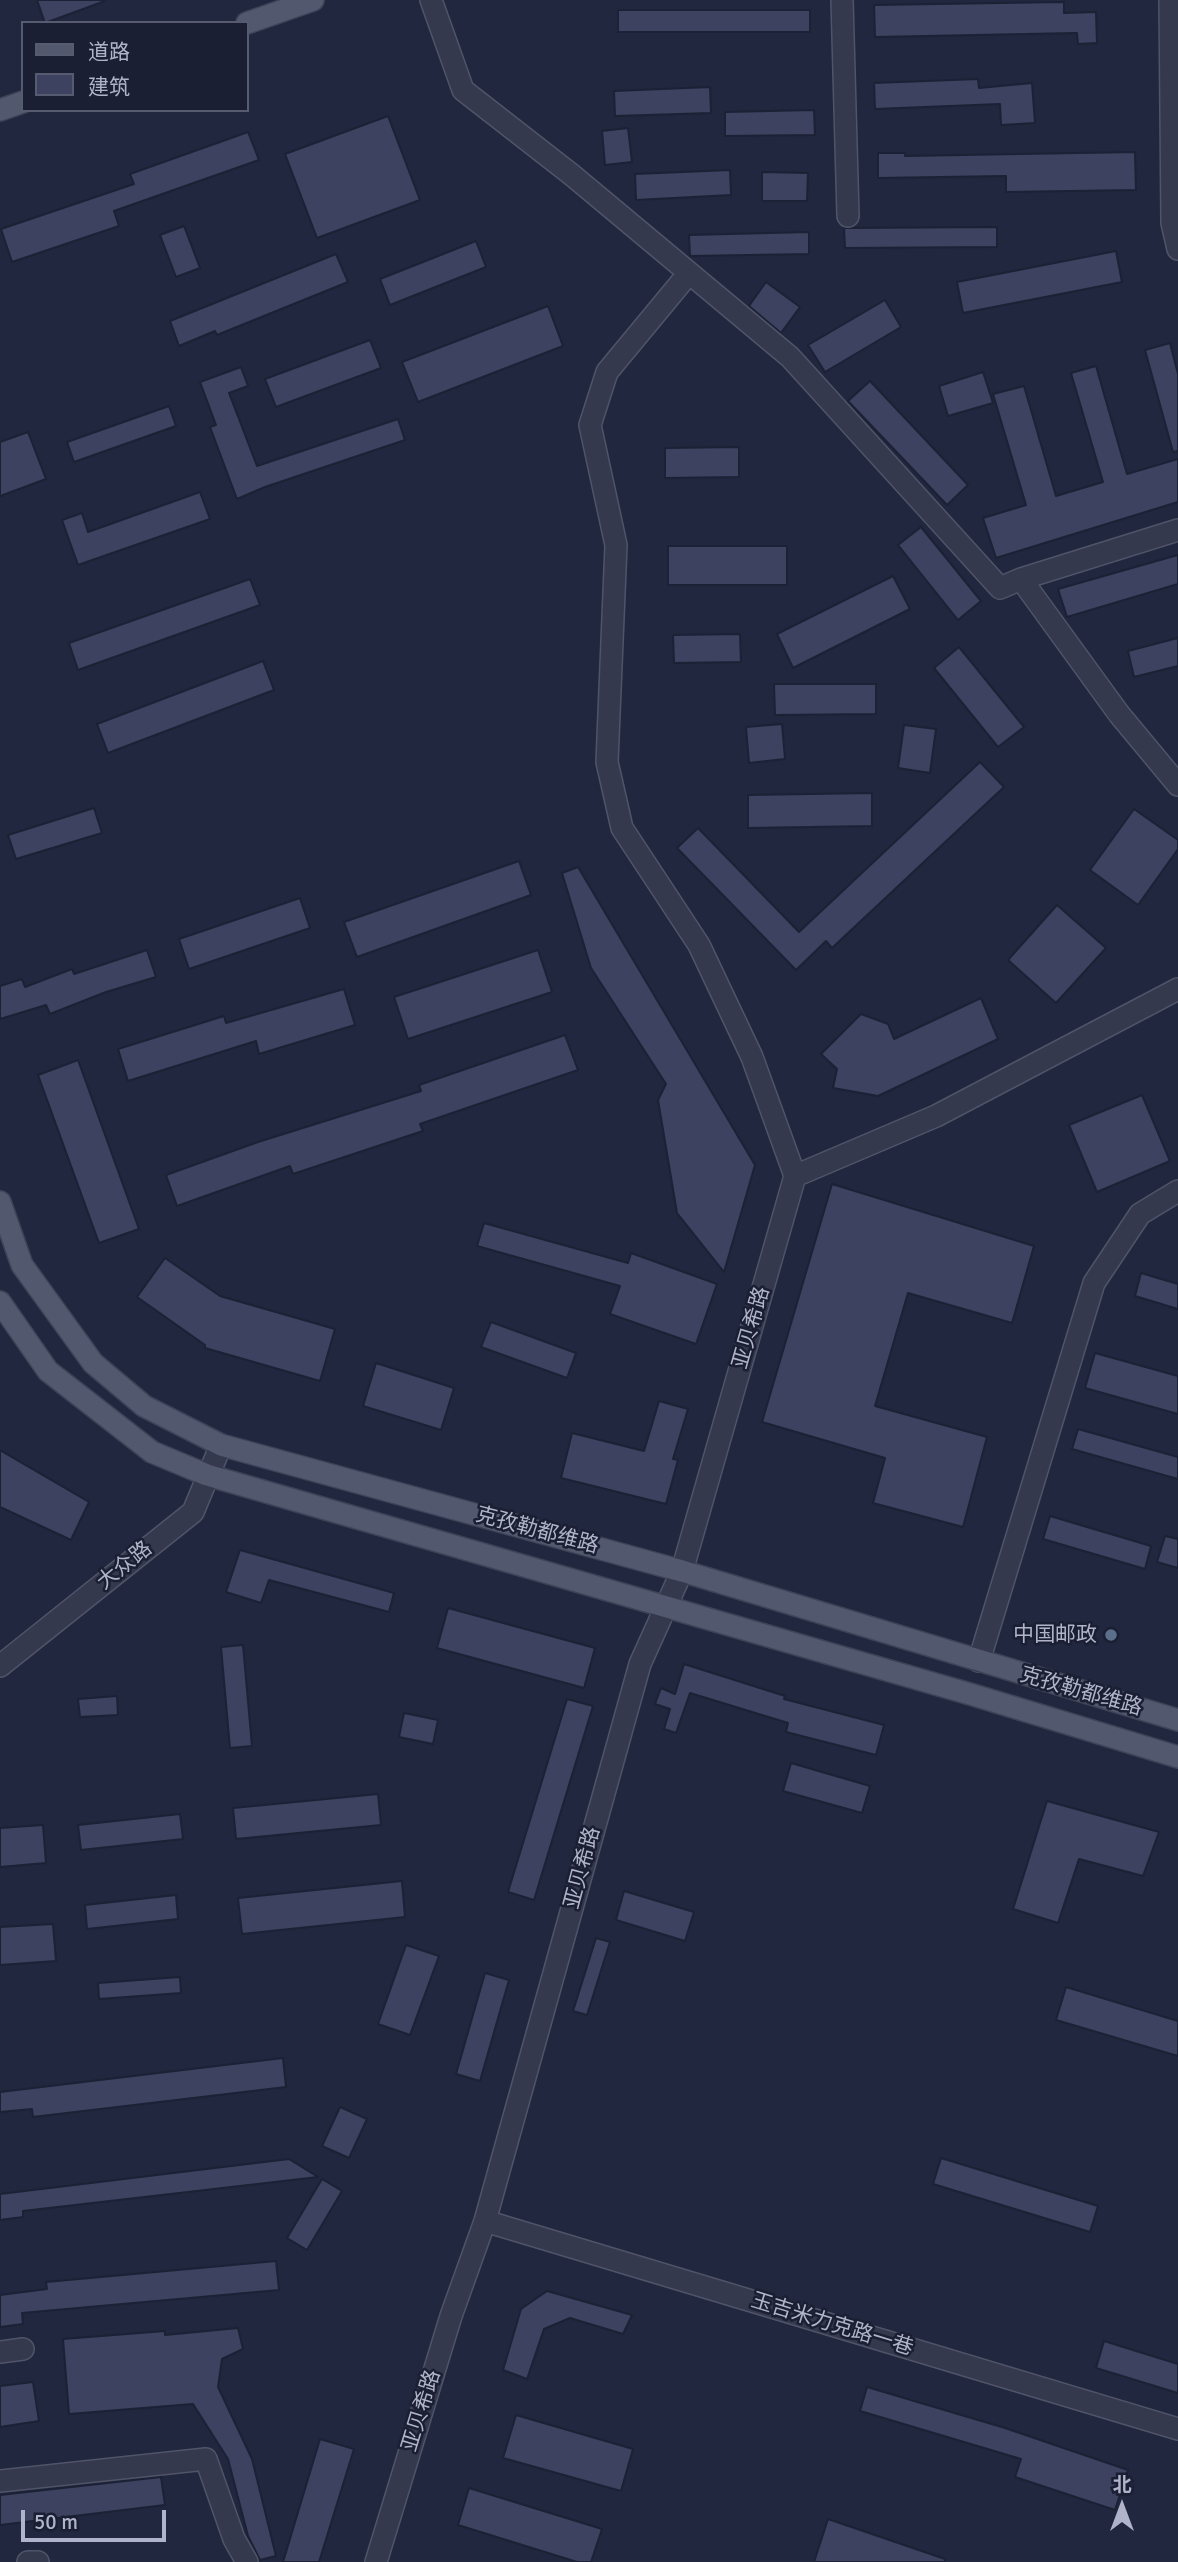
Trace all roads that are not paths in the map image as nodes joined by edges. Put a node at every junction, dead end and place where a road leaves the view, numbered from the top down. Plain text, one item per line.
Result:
1 (313, 0) edge
2 (431, 0) edge
3 (842, 0) edge
4 (1170, 0) edge
5 (248, 23) edge
6 (21, 103) edge
7 (0, 110) edge
8 (848, 216) dead end
9 (1178, 249) edge
10 (689, 273) junction
11 (1178, 530) edge
12 (1021, 579) junction
13 (1178, 785) edge
14 (1178, 989) edge
15 (795, 1176) junction
16 (1178, 1191) edge
17 (0, 1202) edge
18 (4, 1316) edge
19 (221, 1445) junction
20 (207, 1475) junction
21 (682, 1571) junction
22 (665, 1606) junction
23 (979, 1661) junction
24 (0, 1666) edge
25 (1178, 1720) edge
26 (1178, 1757) edge
27 (485, 2221) junction
28 (23, 2349) dead end
29 (0, 2352) edge
30 (1178, 2429) edge
31 (0, 2481) edge
32 (28, 2562) edge
33 (38, 2562) edge
34 (247, 2562) edge
35 (376, 2562) edge

1 - 5 main road
2 - 10 street
3 - 8 street
4 - 9 street
6 - 7 main road
10 - 12 street
10 - 15 street
11 - 12 street
12 - 13 street
14 - 15 street
15 - 21 street, 亚贝希路
16 - 23 street
17 - 19 main road, 克孜勒都维路
18 - 20 main road, 克孜勒都维路
19 - 20 street, 大众路
19 - 21 main road, 克孜勒都维路
20 - 22 main road, 克孜勒都维路
20 - 24 street, 大众路
21 - 22 street, 亚贝希路
21 - 23 main road, 克孜勒都维路
22 - 26 main road, 克孜勒都维路
22 - 27 street, 亚贝希路
23 - 25 main road, 克孜勒都维路
27 - 30 street, 玉吉米力克路一巷
27 - 35 street, 亚贝希路
28 - 29 street
31 - 34 street
32 - 33 street

